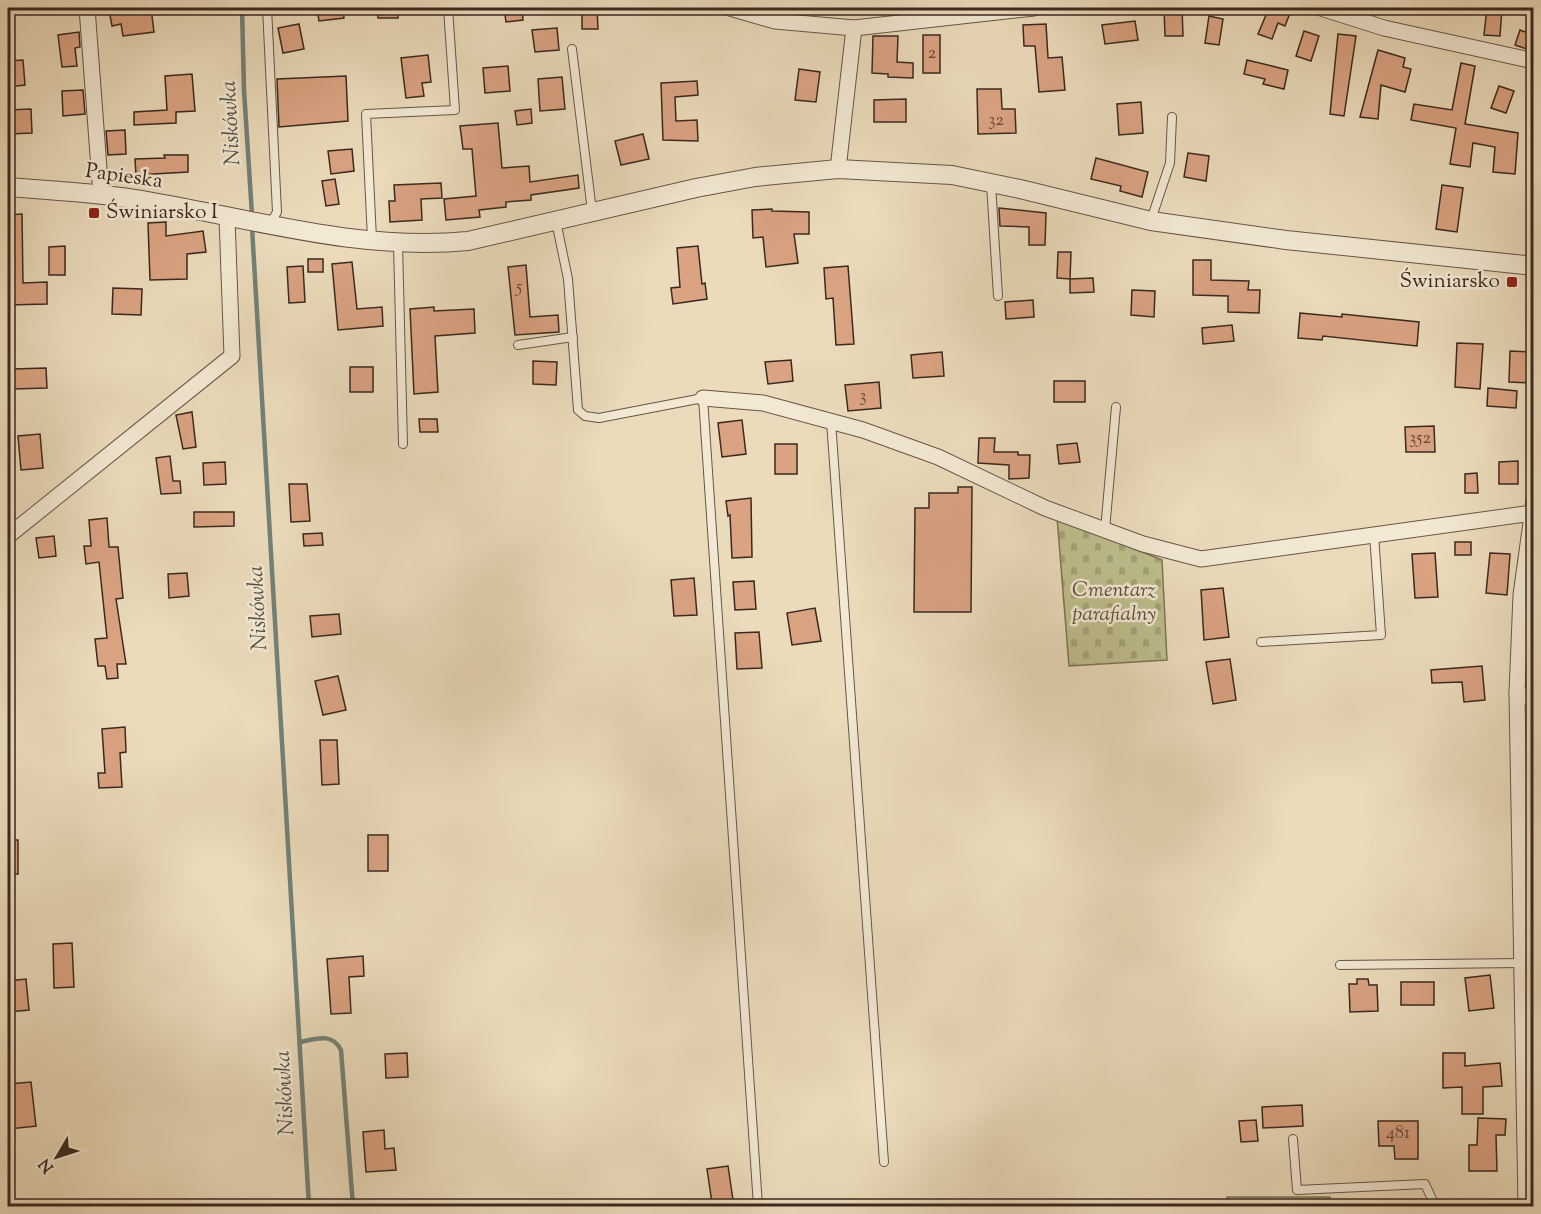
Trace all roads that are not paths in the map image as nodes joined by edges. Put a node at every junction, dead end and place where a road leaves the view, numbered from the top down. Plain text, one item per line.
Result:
1 (87, 8) edge
2 (267, 8) edge
3 (448, 8) edge
4 (730, 8) edge
5 (1034, 8) edge
6 (1321, 8) edge
7 (854, 28) junction
8 (572, 49) dead end
9 (1533, 61) edge
10 (1172, 117) dead end
11 (838, 169) junction
12 (991, 183) junction
13 (8, 187) edge
14 (101, 195) junction
15 (592, 213) junction
16 (230, 219) junction
17 (556, 221) junction
18 (1150, 221) junction
19 (266, 225) junction
20 (372, 241) junction
21 (398, 244) junction
22 (1533, 266) edge
23 (998, 296) dead end
24 (573, 338) junction
25 (518, 345) dead end
26 (703, 398) junction
27 (1116, 407) dead end
28 (831, 421) junction
29 (403, 444) dead end
30 (1533, 507) edge
31 (1105, 530) junction
32 (1374, 534) junction
33 (8, 536) edge
34 (1262, 642) dead end
35 (1517, 693) junction
36 (1533, 700) edge
37 (1522, 963) junction
38 (1340, 964) dead end
39 (1529, 1073) edge
40 (1293, 1139) dead end
41 (884, 1162) dead end
42 (758, 1206) edge
43 (1435, 1206) edge
44 (1526, 1206) edge

1 - 14 street
2 - 19 lane
3 - 20 lane
4 - 7 street
5 - 7 street
6 - 9 street
7 - 11 street
8 - 15 lane
10 - 18 lane
11 - 12 street, Papieska
11 - 15 street, Papieska
12 - 18 street, Papieska
12 - 23 lane
13 - 14 street, Papieska
14 - 16 street, Papieska
15 - 17 street, Papieska
16 - 19 street, Papieska
16 - 33 street
17 - 21 street, Papieska
17 - 24 lane
18 - 22 street, Papieska
19 - 20 street, Papieska
20 - 21 street, Papieska
21 - 29 lane
24 - 25 lane
24 - 26 lane
26 - 28 street
26 - 42 lane
27 - 31 lane
28 - 31 street
28 - 41 lane
30 - 32 street
30 - 35 street
31 - 32 street
32 - 34 lane
35 - 36 street
35 - 37 street
37 - 38 lane
37 - 39 street
39 - 44 street
40 - 43 lane

